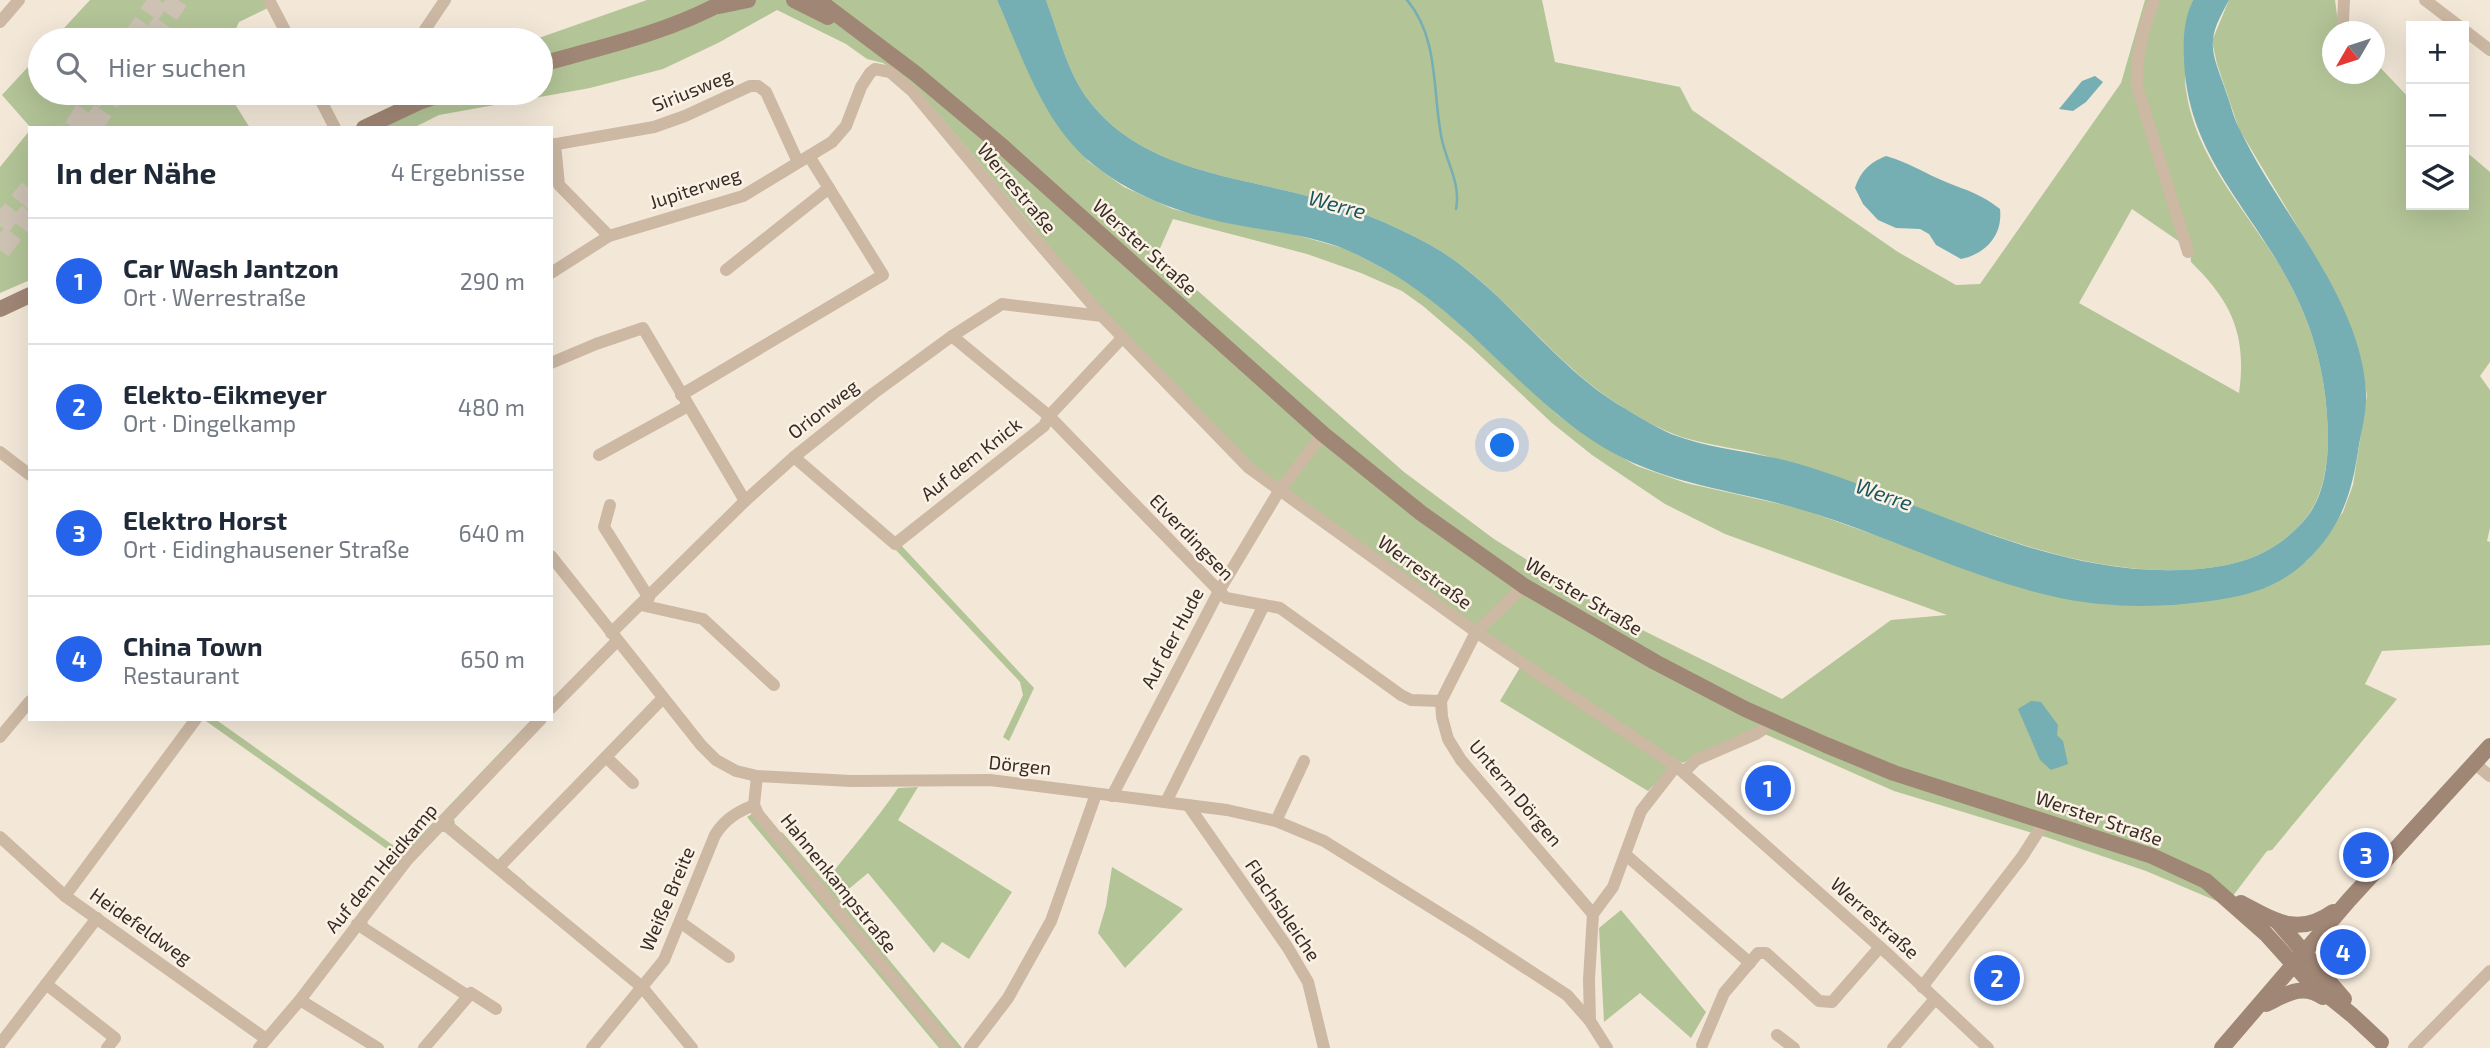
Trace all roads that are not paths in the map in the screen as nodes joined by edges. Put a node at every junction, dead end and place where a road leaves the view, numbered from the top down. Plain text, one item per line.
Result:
1 (19, 0) edge
2 (269, 0) edge
3 (444, 0) edge
4 (748, 0) edge
5 (794, 0) edge
6 (818, 0) edge
7 (2154, 0) edge
8 (2344, 0) edge
9 (2425, 0) edge
10 (722, 3) edge
11 (2343, 21) edge
12 (2452, 21) edge
13 (0, 22) edge
14 (284, 28) edge
15 (426, 28) edge
16 (856, 30) junction
17 (2469, 34) edge
18 (2490, 50) edge
19 (553, 61) edge
20 (890, 72) joint
21 (323, 105) edge
22 (400, 105) edge
23 (415, 105) edge
24 (400, 111) junction
25 (334, 126) edge
26 (368, 126) edge
27 (553, 144) edge
28 (804, 159) junction
29 (829, 188) junction
30 (609, 236) junction
31 (2188, 252) dead end
32 (726, 270) dead end
33 (553, 272) edge
34 (28, 296) edge
35 (0, 309) edge
36 (1102, 316) junction
37 (952, 336) junction
38 (1124, 337) junction
39 (553, 362) edge
40 (685, 401) junction
41 (1049, 416) junction
42 (1323, 434) junction
43 (599, 455) dead end
44 (794, 457) junction
45 (4, 459) edge
46 (28, 474) edge
47 (1279, 491) junction
48 (745, 501) junction
49 (610, 505) dead end
50 (553, 559) edge
51 (1524, 586) junction
52 (1219, 591) junction
53 (645, 601) junction
54 (1264, 605) junction
55 (1476, 632) junction
56 (614, 637) junction
57 (774, 685) dead end
58 (662, 699) junction
59 (1441, 701) junction
60 (28, 703) edge
61 (553, 706) edge
62 (1768, 719) junction
63 (195, 721) edge
64 (539, 721) edge
65 (0, 737) edge
66 (2490, 746) edge
67 (606, 757) junction
68 (1304, 761) dead end
69 (2474, 763) junction
70 (1680, 769) junction
71 (757, 776) junction
72 (2490, 776) edge
73 (633, 783) dead end
74 (1096, 794) junction
75 (1112, 796) junction
76 (1166, 802) junction
77 (754, 804) junction
78 (1188, 805) junction
79 (1276, 821) junction
80 (2045, 821) junction
81 (442, 822) junction
82 (0, 837) edge
83 (1626, 855) junction
84 (499, 867) junction
85 (2222, 894) junction
86 (65, 896) junction
87 (2349, 900) junction
88 (1593, 914) junction
89 (97, 918) junction
90 (2277, 921) junction
91 (680, 922) junction
92 (357, 924) junction
93 (1880, 947) junction
94 (729, 957) dead end
95 (2300, 959) junction
96 (1750, 963) junction
97 (2490, 971) edge
98 (46, 984) junction
99 (1922, 986) junction
100 (642, 987) junction
101 (468, 996) junction
102 (1935, 999) junction
103 (300, 1000) junction
104 (2258, 1008) junction
105 (496, 1009) dead end
106 (2352, 1014) junction
107 (1590, 1021) junction
108 (1777, 1035) dead end
109 (0, 1044) edge
110 (263, 1044) edge
111 (1702, 1045) dead end
112 (2384, 1045) edge
113 (1322, 1047) edge
114 (107, 1048) edge
115 (378, 1048) edge
116 (424, 1048) edge
117 (592, 1048) edge
118 (692, 1048) edge
119 (950, 1048) edge
120 (970, 1048) edge
121 (1607, 1048) edge
122 (1794, 1048) edge
123 (1894, 1048) edge
124 (1988, 1048) edge
125 (2222, 1048) edge
126 (2414, 1048) edge

1 - 13 street
2 - 14 street
3 - 15 street
4 - 10 main road
5 - 16 main road, Werster Straße
6 - 16 main road, Werster Straße
7 - 31 street
8 - 11 street
9 - 12 street
10 - 19 main road
16 - 42 main road, Werster Straße
17 - 18 street
20 - 28 street, Jupiterweg
20 - 36 street, Werrestraße
21 - 25 street
22 - 24 street
23 - 24 main road
24 - 26 main road
27 - 28 street, Siriusweg
27 - 30 street, Siriusweg
28 - 29 street
28 - 30 street, Jupiterweg
29 - 32 street
29 - 40 street
30 - 33 street, Jupiterweg
34 - 35 main road
36 - 37 street, Orionweg
36 - 38 street, Werrestraße
37 - 41 street, Elverdingsen
37 - 44 street, Orionweg
38 - 41 street, Auf dem Knick
38 - 47 street, Werrestraße
39 - 40 street
40 - 43 street
40 - 48 street
41 - 44 street, Auf dem Knick
41 - 52 street, Elverdingsen
42 - 47 street, Auf der Hude
42 - 51 main road, Werster Straße
44 - 48 street, Orionweg
45 - 46 street
47 - 52 street, Auf der Hude
47 - 55 street, Werrestraße
48 - 53 street, Orionweg
49 - 53 street
50 - 56 street
51 - 55 street
51 - 62 main road, Werster Straße
52 - 54 street, Elverdingsen
52 - 75 street, Auf der Hude
53 - 56 street, Orionweg
53 - 57 street
54 - 59 street, Elverdingsen
54 - 76 street
55 - 59 street
55 - 70 street, Werrestraße
56 - 58 street
56 - 61 street
58 - 67 street
58 - 71 street
59 - 88 street, Unterm Dörgen
60 - 65 street
62 - 70 street
62 - 80 main road, Werster Straße
63 - 86 street
64 - 81 street, Auf dem Heidkamp
66 - 69 main road
67 - 73 street
67 - 84 street
68 - 79 street
69 - 72 street
69 - 87 main road
70 - 83 street
70 - 93 street, Werrestraße
71 - 74 street, Dörgen
71 - 77 street, Hahnenkampstraße
74 - 75 street, Dörgen
74 - 120 street
75 - 76 street, Dörgen
76 - 78 street, Dörgen
77 - 91 street, Weiße Breite
77 - 119 street, Hahnenkampstraße
78 - 79 street, Dörgen
78 - 113 street, Flachsbleiche
79 - 107 street, Dörgen
80 - 85 main road, Werster Straße
80 - 99 street
81 - 84 street
81 - 92 street, Auf dem Heidkamp
82 - 86 street, Heidefeldweg
83 - 88 street
83 - 96 street
84 - 100 street
85 - 90 main road
85 - 95 main road, Werster Straße
86 - 89 street, Heidefeldweg
87 - 90 main road
87 - 95 main road
88 - 107 street
89 - 98 street
89 - 110 street, Heidefeldweg
90 - 95 main road, Werster Straße
91 - 94 street
91 - 100 street, Weiße Breite
92 - 101 street
92 - 103 street, Auf dem Heidkamp
93 - 96 street
93 - 99 street, Werrestraße
95 - 104 main road
95 - 106 main road, Werster Straße
95 - 112 main road, Werster Straße
96 - 111 street
97 - 126 street
98 - 109 street
98 - 114 street
99 - 102 street, Werrestraße
100 - 117 street, Weiße Breite
100 - 118 street
101 - 105 street
101 - 116 street
102 - 123 street
102 - 124 street, Werrestraße
103 - 110 street, Auf dem Heidkamp
103 - 115 street
104 - 106 main road
104 - 125 main road
106 - 112 main road, Werster Straße
107 - 121 street, Dörgen
108 - 122 street

